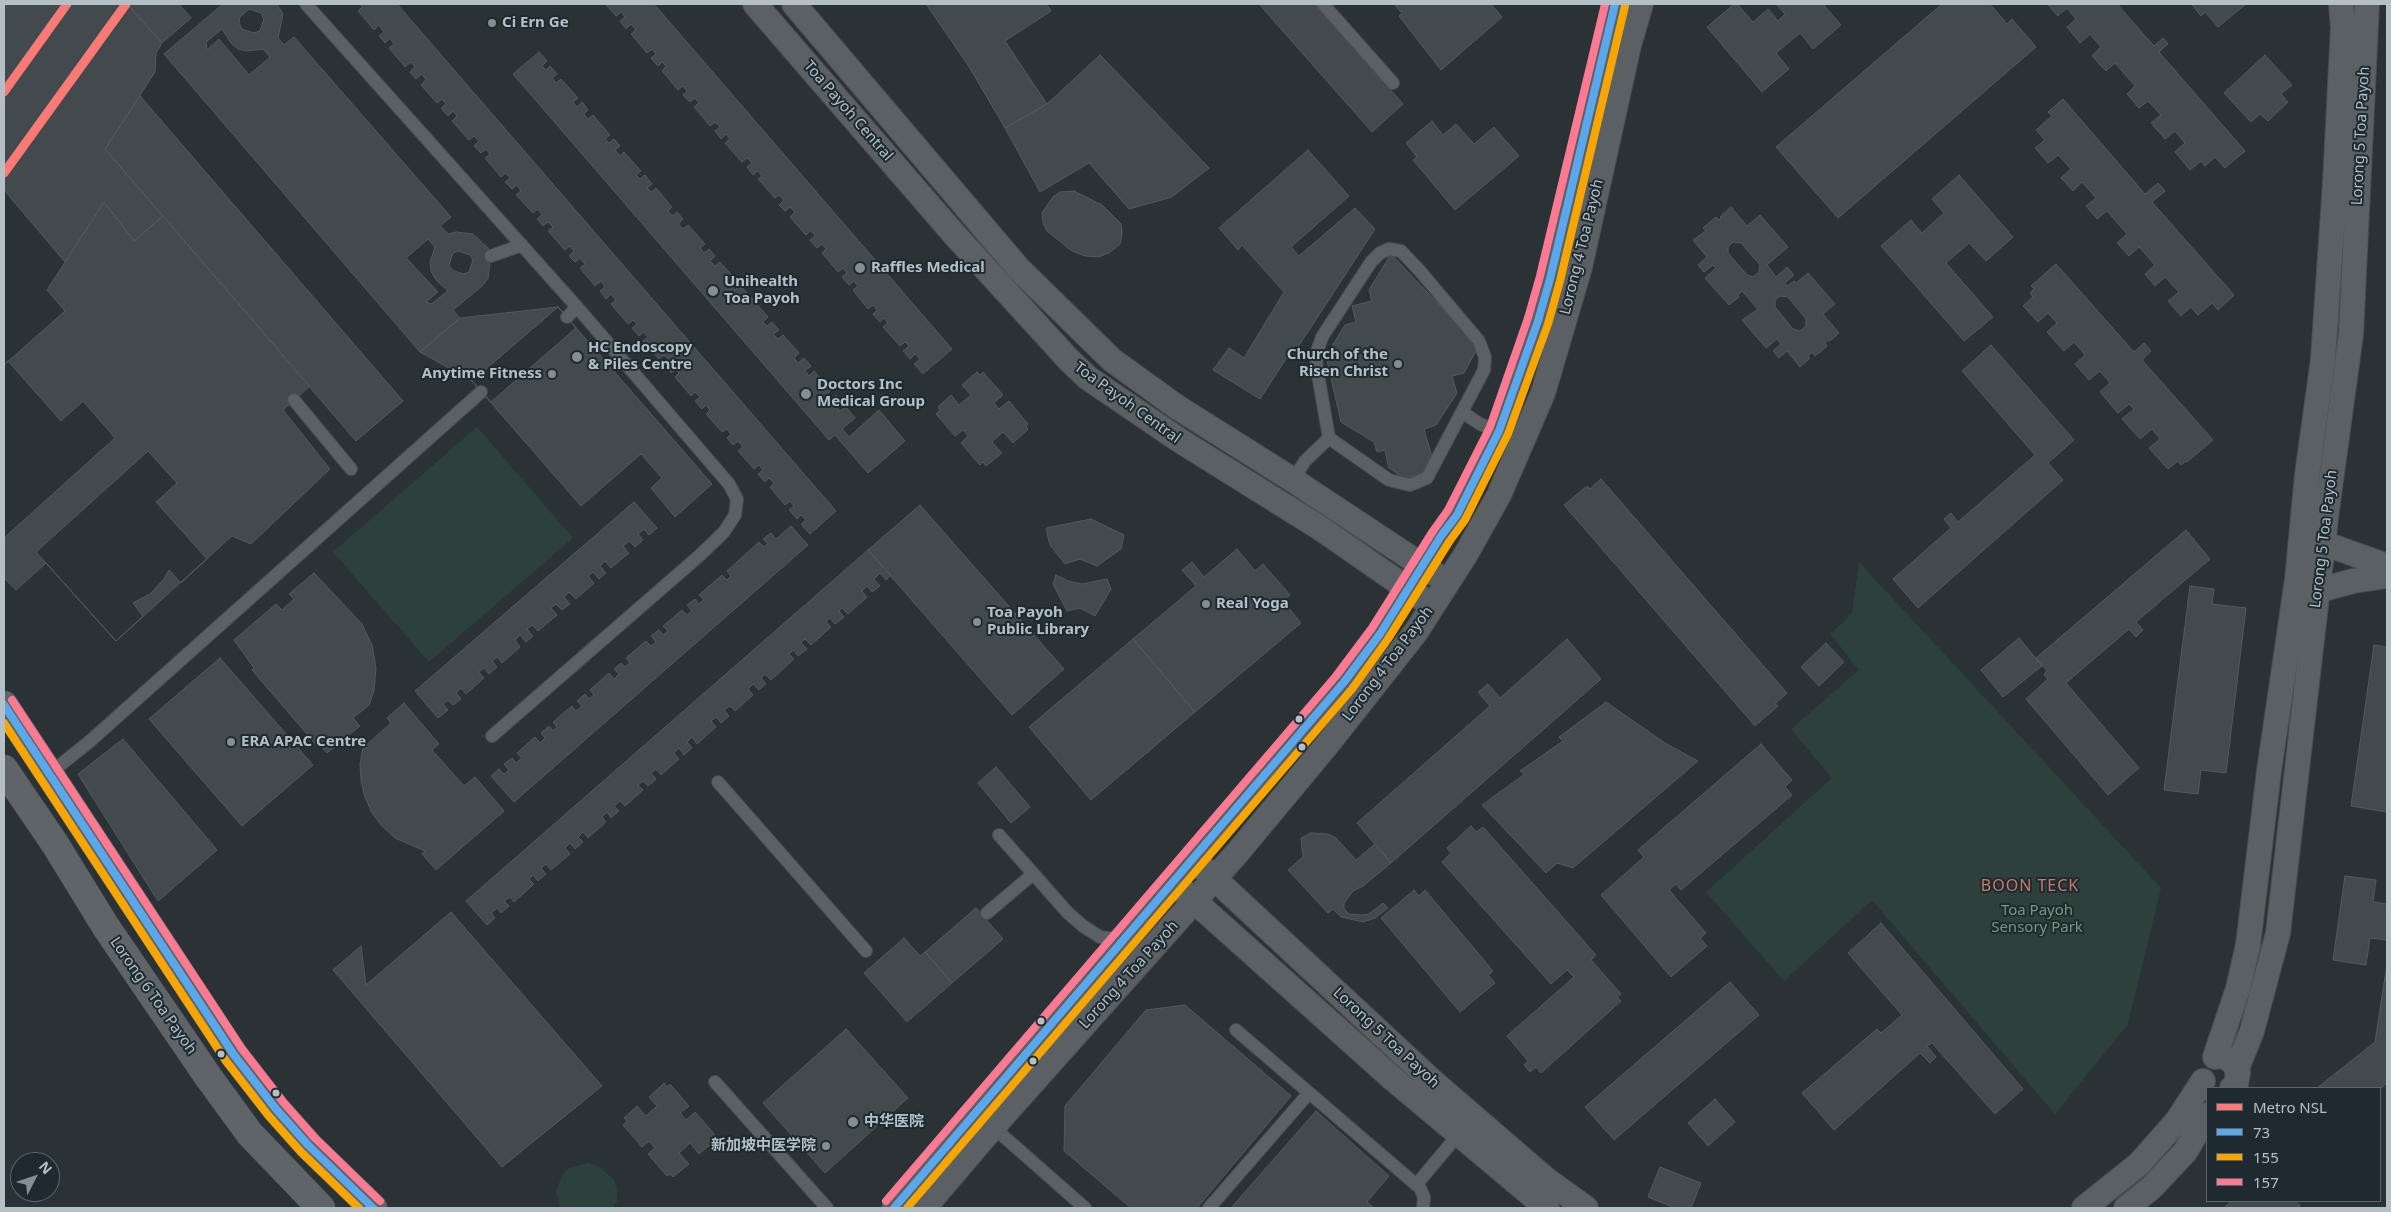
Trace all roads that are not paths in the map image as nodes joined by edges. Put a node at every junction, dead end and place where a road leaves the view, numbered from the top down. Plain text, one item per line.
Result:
1 (306, 4) edge
2 (755, 4) edge
3 (794, 4) edge
4 (1323, 4) edge
5 (1615, 4) edge
6 (1641, 4) edge
7 (2342, 4) edge
8 (2367, 4) edge
9 (1393, 83) dead end
10 (522, 245) junction
11 (491, 256) dead end
12 (578, 307) junction
13 (567, 317) dead end
14 (481, 392) dead end
15 (294, 400) dead end
16 (1462, 412) junction
17 (1499, 431) junction
18 (1329, 438) junction
19 (351, 469) dead end
20 (1293, 480) junction
21 (2323, 543) junction
22 (1423, 566) junction
23 (2387, 566) edge
24 (2387, 576) edge
25 (1448, 583) junction
26 (1408, 589) junction
27 (2317, 591) junction
28 (1433, 606) junction
29 (4, 705) edge
30 (492, 736) dead end
31 (4, 769) edge
32 (49, 774) junction
33 (718, 782) dead end
34 (999, 835) dead end
35 (1193, 859) junction
36 (1033, 874) junction
37 (1215, 878) junction
38 (1173, 882) junction
39 (1194, 902) junction
40 (987, 913) dead end
41 (1123, 940) junction
42 (866, 951) dead end
43 (1236, 1030) dead end
44 (2215, 1057) junction
45 (2235, 1078) edge
46 (715, 1082) dead end
47 (2206, 1085) edge
48 (1309, 1093) junction
49 (2206, 1117) edge
50 (992, 1127) junction
51 (1458, 1135) junction
52 (1416, 1185) junction
53 (321, 1208) edge
54 (373, 1208) edge
55 (828, 1208) edge
56 (894, 1208) edge
57 (924, 1208) edge
58 (1086, 1208) edge
59 (1209, 1208) edge
60 (1423, 1208) edge
61 (1547, 1208) edge
62 (1586, 1208) edge
63 (2084, 1208) edge
64 (2126, 1208) edge

1 - 10 lane
2 - 26 street, Toa Payoh Central
3 - 20 street, Toa Payoh Central
4 - 9 lane
5 - 17 street, Lorong 4 Toa Payoh
6 - 25 street, Lorong 4 Toa Payoh
7 - 44 street, Lorong 5 Toa Payoh
8 - 21 street, Lorong 5 Toa Payoh
10 - 11 lane
10 - 12 lane
12 - 13 lane
12 - 30 lane
14 - 32 lane
15 - 19 lane
16 - 17 lane
16 - 18 lane
16 - 18 lane
17 - 22 street, Lorong 4 Toa Payoh
18 - 20 lane
20 - 22 street, Toa Payoh Central
21 - 23 street
21 - 27 street, Lorong 5 Toa Payoh
22 - 25 street, Toa Payoh Central
22 - 26 street, Lorong 4 Toa Payoh
24 - 27 street
25 - 28 street, Lorong 4 Toa Payoh
26 - 28 street, Toa Payoh Central
26 - 35 street, Lorong 4 Toa Payoh
27 - 45 street, Lorong 5 Toa Payoh
28 - 37 street, Lorong 4 Toa Payoh
29 - 32 main road
31 - 53 main road, Lorong 6 Toa Payoh
32 - 54 main road
33 - 42 lane
34 - 36 lane
35 - 37 street, Lorong 5 Toa Payoh
35 - 38 street, Lorong 4 Toa Payoh
36 - 40 lane
36 - 41 lane
37 - 39 street, Lorong 4 Toa Payoh
37 - 62 street, Lorong 5 Toa Payoh
38 - 39 street, Lorong 5 Toa Payoh
38 - 41 street, Lorong 4 Toa Payoh
39 - 50 street, Lorong 4 Toa Payoh
39 - 51 street, Lorong 5 Toa Payoh
41 - 56 street, Lorong 4 Toa Payoh
43 - 48 lane
44 - 45 street, Lorong 5 Toa Payoh
44 - 47 street, Lorong 5 Toa Payoh
46 - 55 lane
47 - 63 street, Lorong 5 Toa Payoh
48 - 52 lane
48 - 59 lane
49 - 64 street
50 - 57 street, Lorong 4 Toa Payoh
50 - 58 lane
51 - 52 lane
51 - 61 street, Lorong 5 Toa Payoh
52 - 60 lane

